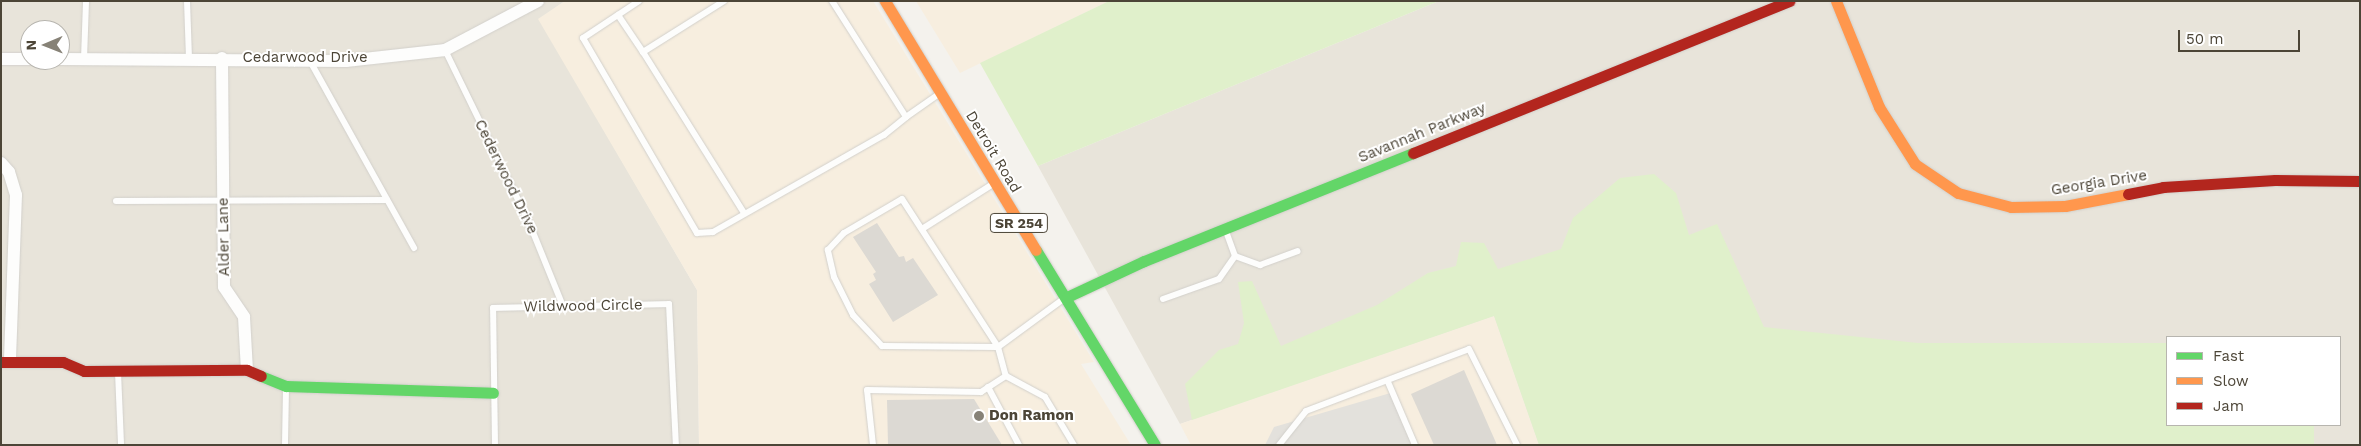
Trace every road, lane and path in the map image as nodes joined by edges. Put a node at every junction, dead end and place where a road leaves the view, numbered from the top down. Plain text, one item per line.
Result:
1 (86, 1) edge
2 (187, 1) edge
3 (538, 1) edge
4 (639, 1) edge
5 (724, 1) edge
6 (832, 1) edge
7 (1790, 1) edge
8 (1836, 1) edge
9 (889, 4) edge
10 (522, 6) edge
11 (618, 15) junction
12 (445, 50) junction
13 (643, 52) junction
14 (188, 58) junction
15 (222, 58) junction
16 (1, 59) edge
17 (20, 59) edge
18 (70, 59) edge
19 (84, 59) junction
20 (309, 60) junction
21 (941, 94) junction
22 (906, 117) junction
23 (1, 163) edge
24 (2360, 181) edge
25 (994, 184) junction
26 (387, 200) junction
27 (116, 201) dead end
28 (224, 202) junction
29 (744, 213) junction
30 (1225, 228) junction
31 (922, 229) junction
32 (414, 248) dead end
33 (1298, 251) dead end
34 (1235, 256) junction
35 (1067, 297) junction
36 (1163, 299) dead end
37 (563, 306) junction
38 (998, 347) junction
39 (6, 362) edge
40 (247, 370) junction
41 (118, 371) junction
42 (1006, 376) junction
43 (1388, 382) junction
44 (286, 386) junction
45 (988, 387) junction
46 (493, 393) junction
47 (121, 445) edge
48 (285, 445) edge
49 (495, 445) edge
50 (676, 445) edge
51 (873, 445) edge
52 (1019, 445) edge
53 (1074, 445) edge
54 (1155, 445) edge
55 (1279, 445) edge
56 (1415, 445) edge
57 (1517, 445) edge

1 - 19 lane
2 - 14 lane
3 - 10 street, Cedarwood Drive
4 - 11 lane
5 - 13 lane
6 - 22 lane
7 - 30 street, Savannah Parkway
8 - 24 street, Georgia Drive
9 - 21 street, Detroit Road / SR 254
10 - 12 street, Cedarwood Drive
11 - 13 lane
11 - 29 lane
12 - 20 street, Cedarwood Drive
12 - 37 lane, Cederwood Drive
13 - 29 lane
14 - 15 street, Cedarwood Drive
14 - 19 street, Cedarwood Drive
15 - 20 street, Cedarwood Drive
15 - 28 street, Alder Lane
16 - 17 street
18 - 19 street, Cedarwood Drive
20 - 26 lane
21 - 22 lane
21 - 25 street, Detroit Road / SR 254
22 - 29 lane
23 - 39 street
25 - 31 lane
25 - 35 street, Detroit Road / SR 254
26 - 28 lane
26 - 32 lane
27 - 28 lane
28 - 40 street, Alder Lane
30 - 34 lane
30 - 35 street, Savannah Parkway
31 - 38 lane
31 - 38 lane
33 - 34 lane
34 - 36 lane
35 - 38 lane
35 - 54 street, Detroit Road / SR 254
37 - 46 lane, Wildwood Circle
37 - 50 lane, Wildwood Circle
38 - 42 lane
39 - 41 street
40 - 41 street
40 - 44 street
41 - 47 lane
42 - 45 lane
42 - 53 lane
43 - 55 lane
43 - 56 lane
43 - 57 lane
44 - 46 street
44 - 48 lane
45 - 51 lane
45 - 52 lane
46 - 49 lane, Wildwood Circle

